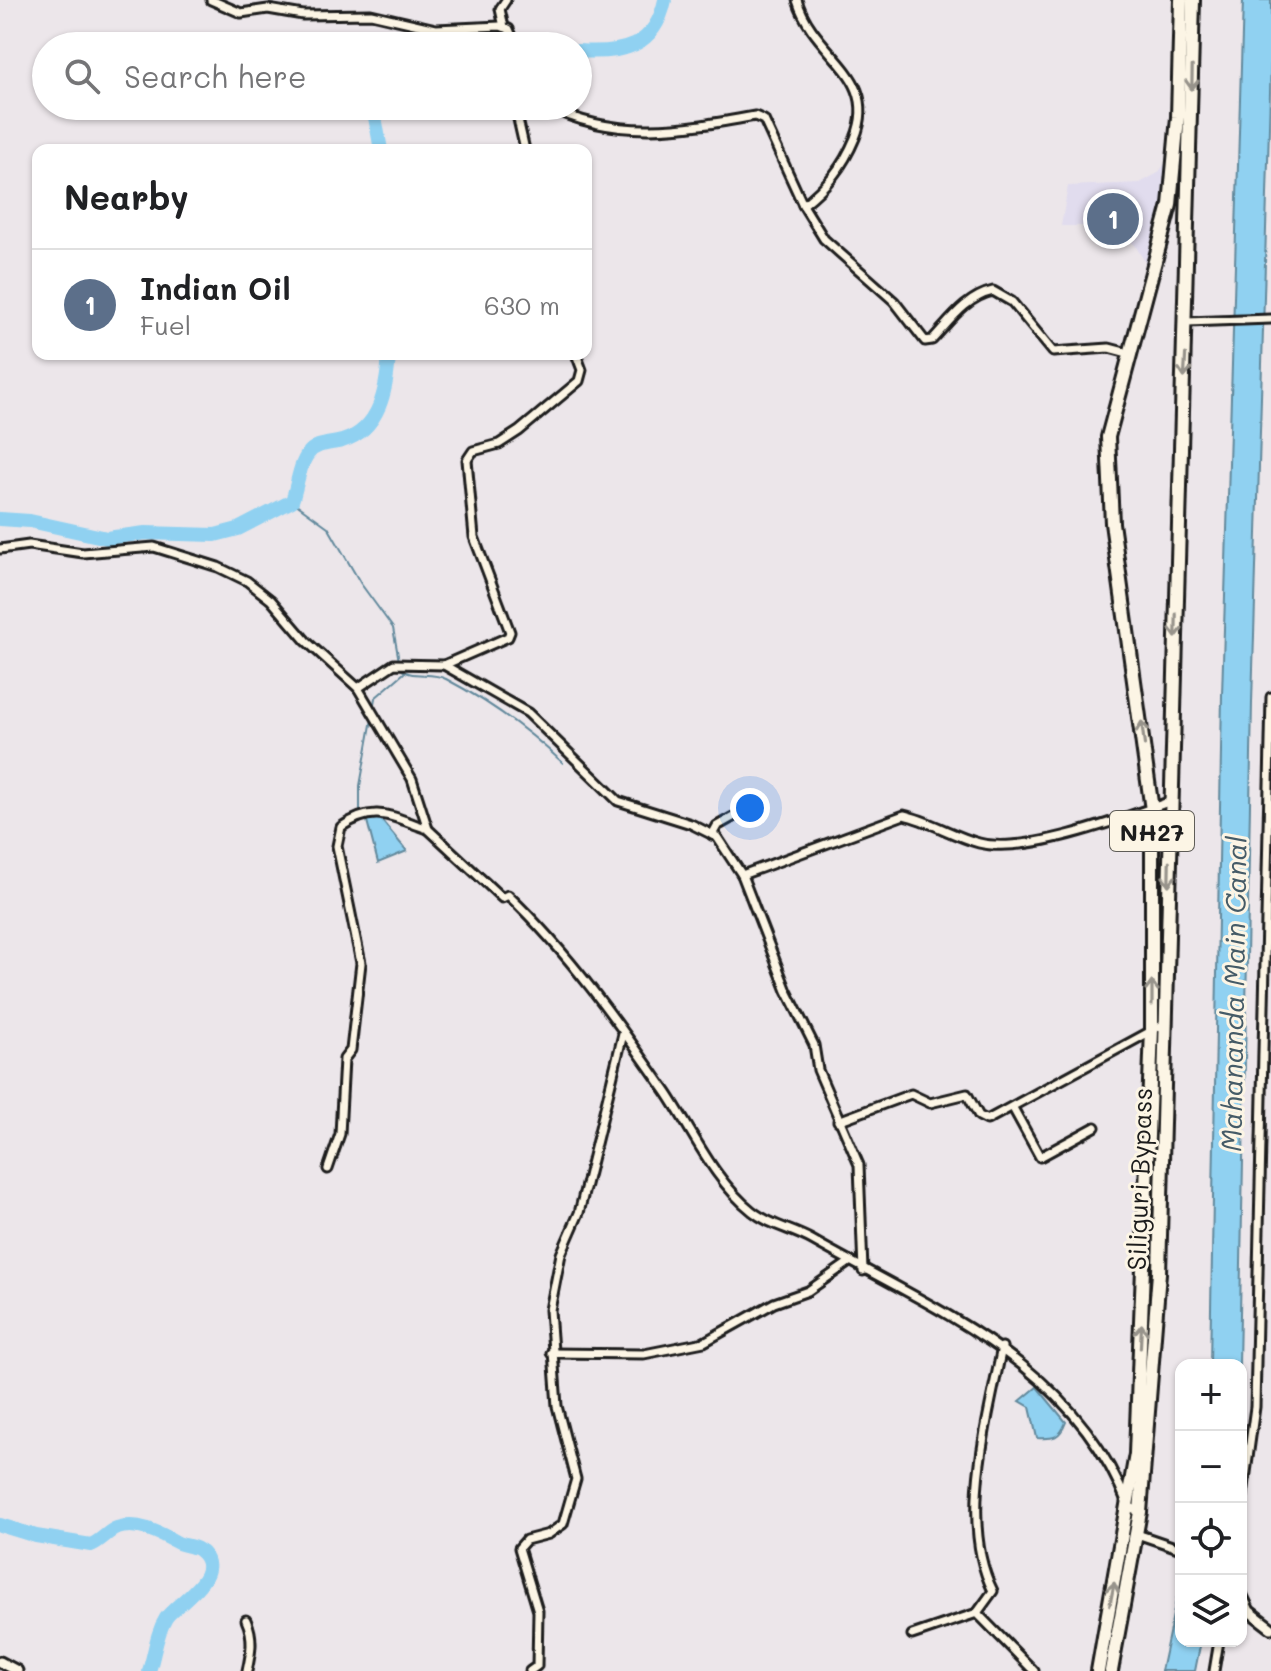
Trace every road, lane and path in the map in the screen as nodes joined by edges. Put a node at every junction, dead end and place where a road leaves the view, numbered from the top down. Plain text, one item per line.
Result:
1 (211, 0) edge
2 (506, 0) edge
3 (797, 0) edge
4 (1181, 0) edge
5 (1193, 0) edge
6 (504, 27) junction
7 (510, 32) edge
8 (518, 120) edge
9 (583, 120) edge
10 (524, 144) edge
11 (803, 205) junction
12 (1270, 319) edge
13 (1187, 322) junction
14 (1128, 353) junction
15 (578, 360) edge
16 (0, 549) edge
17 (444, 665) junction
18 (358, 688) junction
19 (1271, 697) edge
20 (1270, 760) edge
21 (1171, 801) junction
22 (1152, 810) junction
23 (733, 817) dead end
24 (428, 829) junction
25 (712, 835) junction
26 (742, 875) junction
27 (1166, 1023) junction
28 (1152, 1029) junction
29 (623, 1034) junction
30 (1013, 1108) junction
31 (838, 1121) junction
32 (1095, 1127) dead end
33 (328, 1169) dead end
34 (1259, 1188) junction
35 (1271, 1188) edge
36 (848, 1263) junction
37 (863, 1271) junction
38 (1002, 1347) junction
39 (551, 1353) junction
40 (1242, 1503) edge
41 (1134, 1509) junction
42 (1137, 1534) junction
43 (1175, 1547) edge
44 (1247, 1604) edge
45 (977, 1613) junction
46 (246, 1620) dead end
47 (1271, 1628) edge
48 (912, 1635) dead end
49 (1218, 1647) edge
50 (0, 1662) edge
51 (17, 1671) edge
52 (247, 1671) edge
53 (530, 1671) edge
54 (1034, 1671) edge
55 (1098, 1671) edge
56 (1111, 1671) edge
57 (1214, 1671) edge

1 - 6 street
2 - 6 street
3 - 11 street
4 - 14 highway, NH27
5 -> 13 highway, NH27
6 - 7 street
8 - 10 street
9 - 11 street
11 - 14 street
12 - 13 street
13 -> 21 highway, Siliguri Bypass / NH27
22 -> 14 highway, NH27
15 - 17 street
16 - 18 street
17 - 18 street
17 - 25 street
18 - 24 street
19 - 20 street
20 - 34 street
21 - 22 street
21 -> 27 highway, Siliguri Bypass / NH27
22 - 26 street
28 -> 22 highway, NH27
23 - 25 street
24 - 29 street
24 - 33 street
25 - 26 street
26 - 31 street
27 - 28 street
27 - 41 highway, Siliguri Bypass / NH27
28 - 30 street
41 -> 28 highway, NH27
29 - 36 street
29 - 39 street
30 - 31 street
30 - 32 street
31 - 37 street
34 - 35 street
34 - 40 street
36 - 37 street
36 - 39 street
37 - 38 street
38 - 41 street
38 - 45 street
39 - 53 street
41 - 42 highway, Siliguri Bypass / NH27
55 -> 41 highway, NH27
42 - 43 street
42 - 56 highway, Siliguri Bypass / NH27
44 - 47 street
45 - 48 street
45 - 54 street
46 - 52 street
49 - 57 street
50 - 51 street

